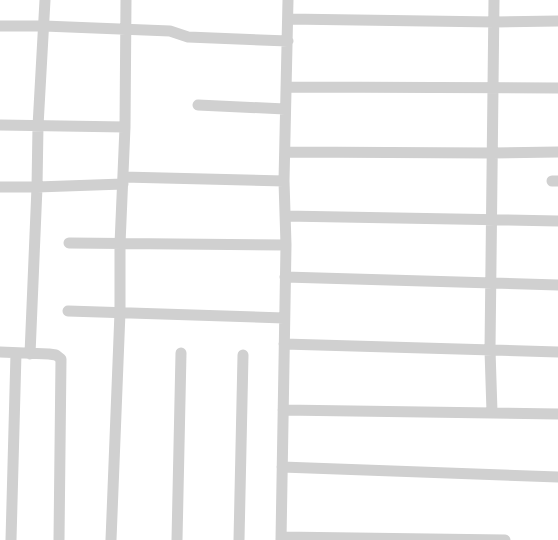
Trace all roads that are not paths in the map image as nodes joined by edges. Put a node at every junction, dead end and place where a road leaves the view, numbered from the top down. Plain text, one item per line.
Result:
1 (45, 0) edge
2 (126, 0) edge
3 (288, 0) edge
4 (494, 0) edge
5 (288, 19) junction
6 (558, 21) edge
7 (495, 22) junction
8 (0, 26) edge
9 (44, 26) junction
10 (125, 30) junction
11 (288, 40) junction
12 (286, 87) junction
13 (558, 88) edge
14 (494, 89) junction
15 (198, 105) dead end
16 (285, 109) junction
17 (0, 125) edge
18 (38, 126) junction
19 (125, 127) junction
20 (285, 152) junction
21 (558, 152) edge
22 (492, 153) junction
23 (123, 180) junction
24 (284, 180) junction
25 (0, 187) edge
26 (37, 187) junction
27 (285, 216) junction
28 (492, 219) junction
29 (558, 220) edge
30 (69, 243) dead end
31 (120, 244) junction
32 (286, 245) junction
33 (285, 277) junction
34 (492, 283) junction
35 (558, 285) edge
36 (68, 310) dead end
37 (120, 312) junction
38 (284, 318) junction
39 (284, 344) junction
40 (490, 350) junction
41 (0, 352) edge
42 (181, 352) dead end
43 (558, 352) edge
44 (16, 353) junction
45 (30, 354) junction
46 (243, 355) dead end
47 (283, 410) junction
48 (492, 412) junction
49 (558, 414) edge
50 (282, 467) junction
51 (558, 476) edge
52 (281, 538) edge
53 (11, 540) edge
54 (59, 540) edge
55 (111, 540) edge
56 (177, 540) edge
57 (239, 540) edge
58 (505, 540) edge

1 - 9 street
2 - 10 street
3 - 5 street
4 - 7 street
5 - 7 street
5 - 11 street
6 - 7 street
7 - 14 street
8 - 9 street
9 - 10 street
9 - 18 street
10 - 11 street
10 - 19 street
11 - 12 street
12 - 14 street
12 - 16 street
13 - 14 street
14 - 22 street
15 - 16 street
16 - 20 street
17 - 18 street
18 - 19 street
18 - 26 street
19 - 23 street
20 - 22 street
20 - 24 street
21 - 22 street
22 - 28 street
23 - 24 street
23 - 26 street
23 - 31 street
24 - 27 street
25 - 26 street
26 - 45 street
27 - 28 street
27 - 32 street
28 - 29 street
28 - 34 street
30 - 31 street
31 - 32 street
31 - 37 street
32 - 33 street
33 - 34 street
33 - 38 street
34 - 35 street
34 - 40 street
36 - 37 street
37 - 38 street
37 - 55 street
38 - 39 street
39 - 40 street
39 - 47 street
40 - 43 street
40 - 48 street
41 - 44 street
42 - 56 street
44 - 45 street
44 - 53 street
45 - 54 street
46 - 57 street
47 - 48 street
47 - 50 street
48 - 49 street
50 - 51 street
50 - 52 street
52 - 58 street

